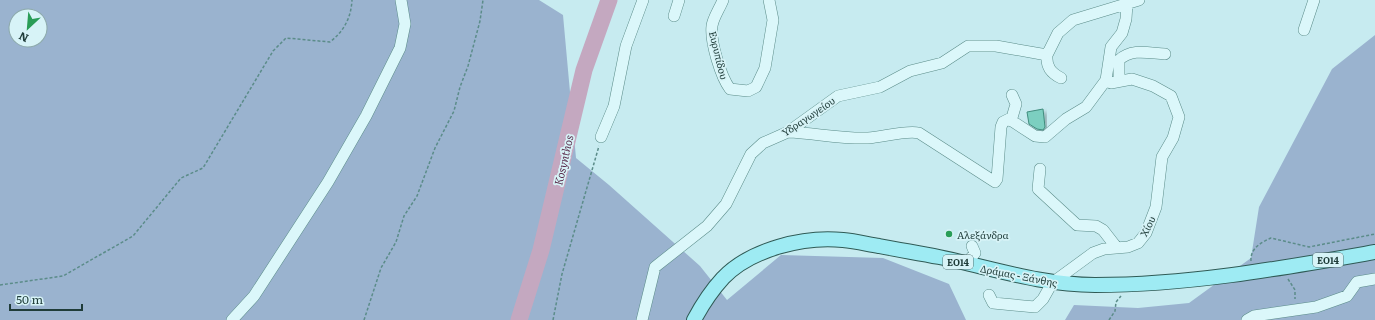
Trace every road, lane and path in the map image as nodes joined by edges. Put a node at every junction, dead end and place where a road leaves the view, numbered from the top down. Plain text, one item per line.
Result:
1 (352, 0) edge
2 (401, 0) edge
3 (483, 0) edge
4 (643, 0) edge
5 (679, 0) edge
6 (723, 0) edge
7 (769, 0) edge
8 (1139, 0) edge
9 (1314, 0) edge
10 (1127, 4) junction
11 (674, 16) dead end
12 (1304, 30) dead end
13 (1165, 54) dead end
14 (1047, 55) junction
15 (1061, 78) dead end
16 (1106, 80) junction
17 (1119, 81) junction
18 (1012, 95) dead end
19 (1011, 121) junction
20 (788, 132) junction
21 (601, 137) joint
22 (1040, 169) dead end
23 (1375, 234) edge
24 (972, 246) dead end
25 (1117, 248) junction
26 (1375, 252) edge
27 (966, 264) junction
28 (1280, 268) junction
29 (1252, 272) junction
30 (1375, 279) edge
31 (1052, 283) junction
32 (1119, 284) junction
33 (0, 285) edge
34 (989, 295) dead end
35 (1296, 310) junction
36 (232, 320) edge
37 (364, 320) edge
38 (553, 320) edge
39 (642, 320) edge
40 (694, 320) edge
41 (1109, 320) edge
42 (1247, 320) edge

1 - 33 path
2 - 36 street
3 - 37 path
4 - 21 street
5 - 11 street
6 - 7 street, Ευρυπίδου
8 - 10 street
9 - 12 street
10 - 14 street
10 - 16 street
13 - 17 street
14 - 15 street
14 - 20 street, Υδραγωγείου
16 - 17 street
16 - 19 street
17 - 25 street, Χίου
18 - 19 street
19 - 20 street
20 - 39 street, Υδραγωγείου
21 - 38 path
22 - 25 street
23 - 29 path
24 - 27 street
25 - 31 street, Χίου
26 - 28 main road, Δράμας - Ξάνθης / ΕΟ14
27 - 31 main road, Δράμας - Ξάνθης / ΕΟ14
27 - 40 main road, Δράμας - Ξάνθης / ΕΟ14
28 - 29 main road, Δράμας - Ξάνθης / ΕΟ14
28 - 35 path
29 - 32 main road, Δράμας - Ξάνθης / ΕΟ14
30 - 35 street
31 - 32 main road, Δράμας - Ξάνθης / ΕΟ14
31 - 34 street
32 - 41 path
35 - 42 street

